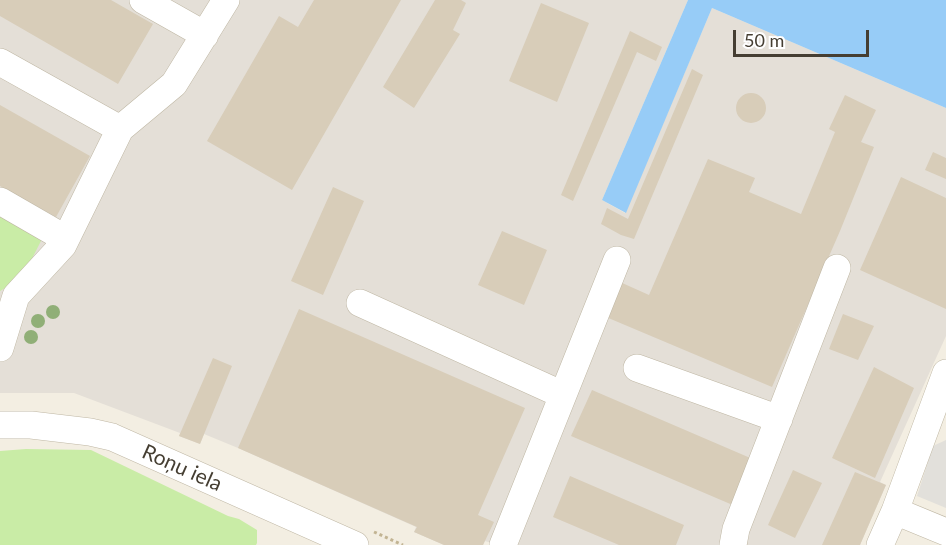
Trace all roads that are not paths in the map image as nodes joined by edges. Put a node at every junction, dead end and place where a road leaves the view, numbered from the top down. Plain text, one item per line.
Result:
1 (143, 0) edge
2 (226, 0) edge
3 (205, 35) junction
4 (0, 62) edge
5 (120, 129) junction
6 (0, 201) edge
7 (66, 239) junction
8 (618, 260) dead end
9 (837, 268) dead end
10 (360, 303) dead end
11 (0, 348) edge
12 (637, 368) dead end
13 (946, 373) edge
14 (563, 395) junction
15 (779, 419) junction
16 (0, 425) edge
17 (895, 511) junction
18 (946, 532) edge
19 (355, 545) edge
20 (503, 545) edge
21 (733, 545) edge
22 (880, 545) edge

1 - 3 street
2 - 3 street
3 - 5 street
4 - 5 street
5 - 7 street
6 - 7 street
7 - 11 street
8 - 14 street
9 - 15 street
10 - 14 street
12 - 15 street
13 - 17 street
14 - 20 street
15 - 21 street
16 - 19 street, Roņu iela
17 - 18 street
17 - 22 street

